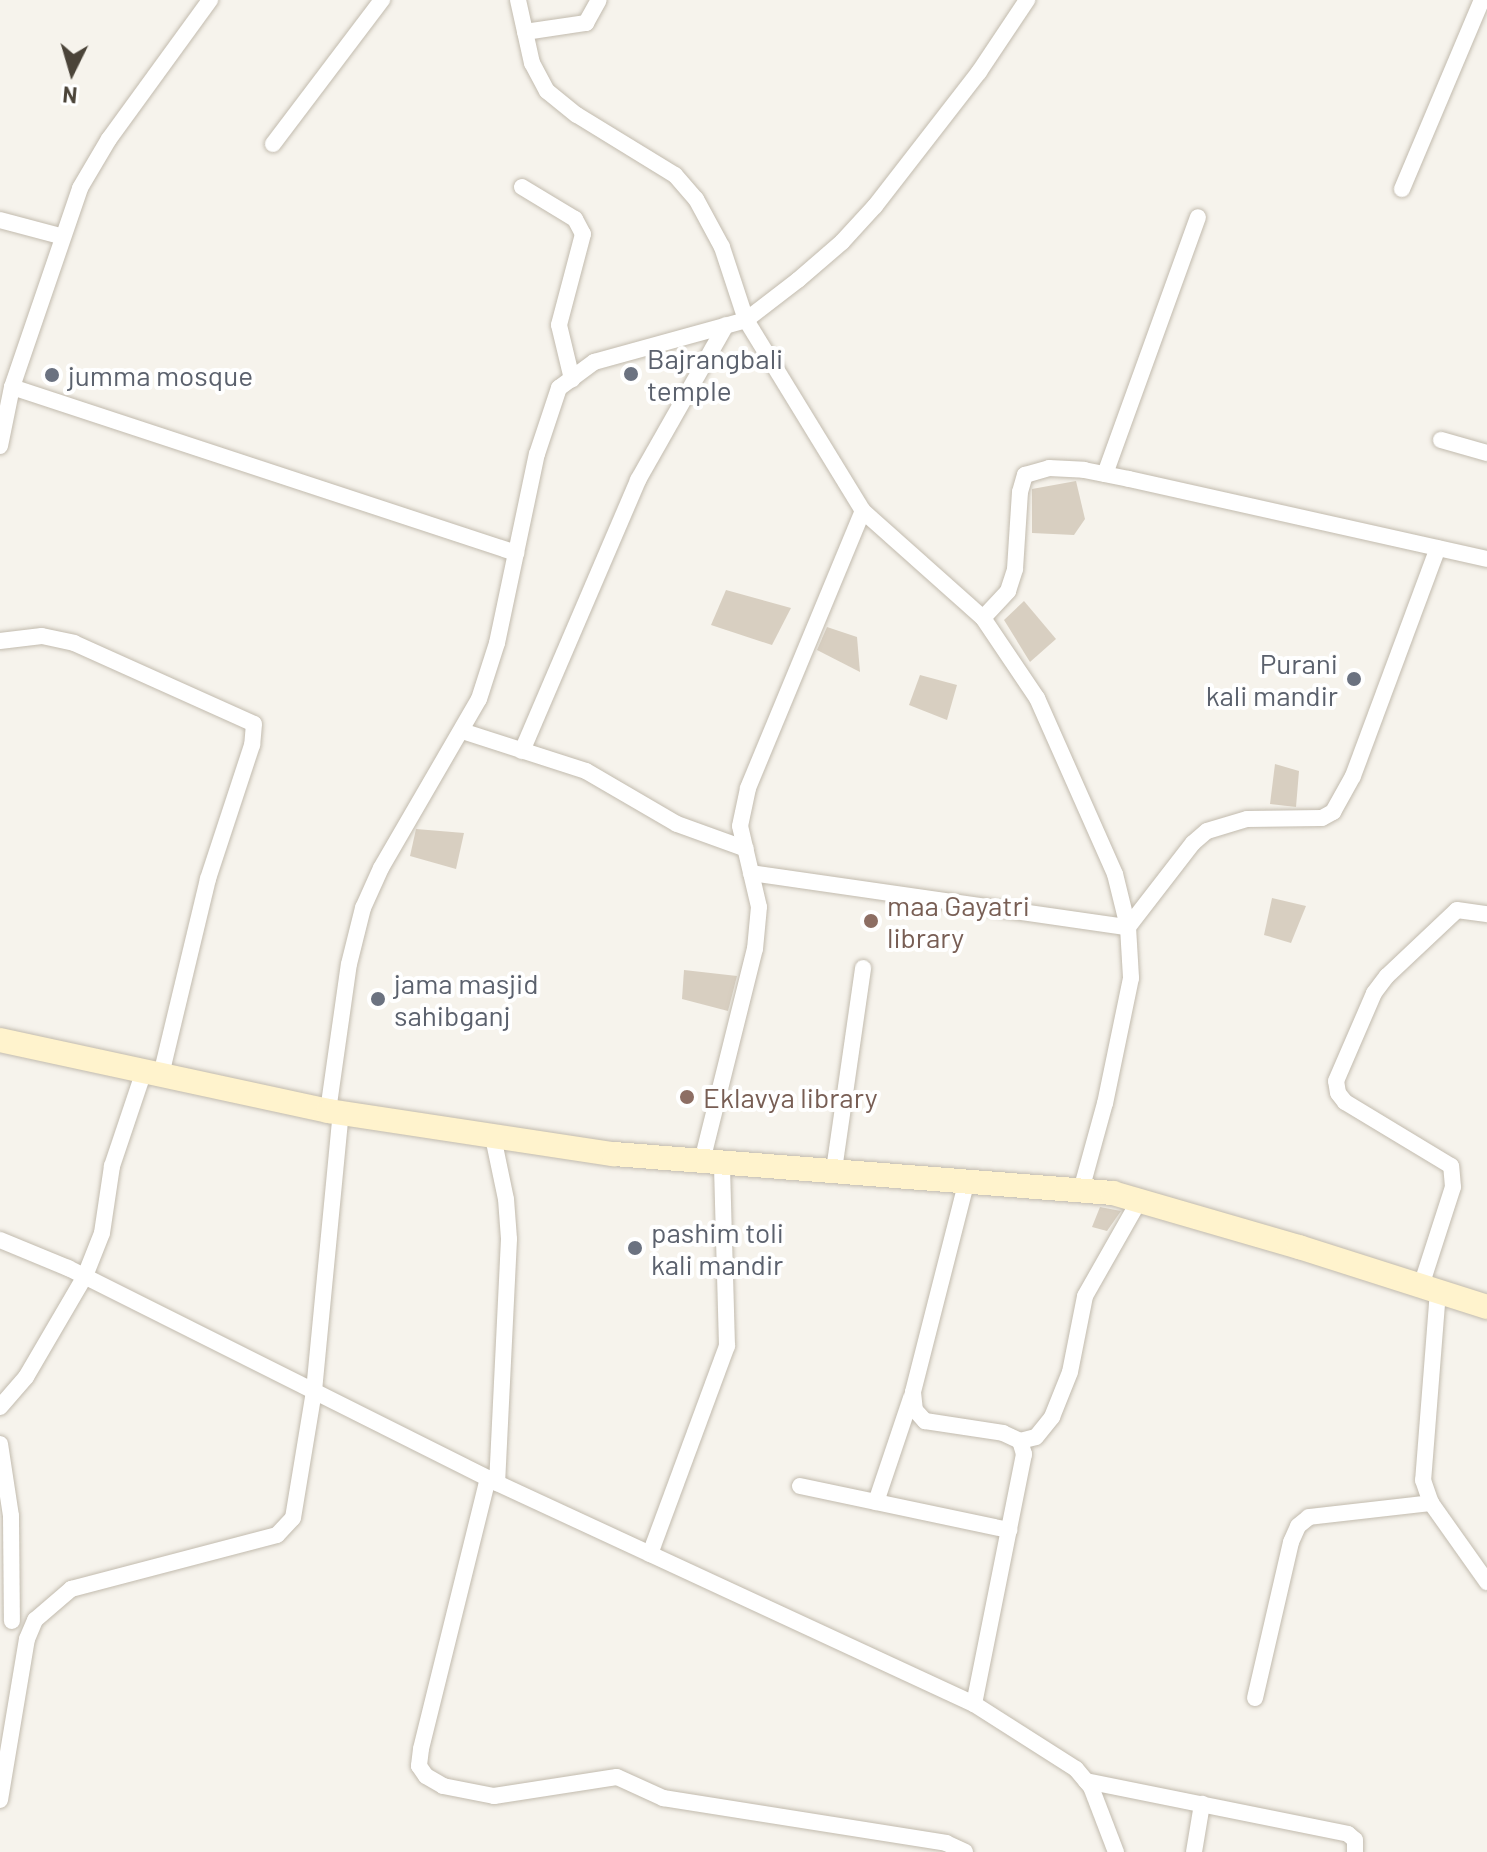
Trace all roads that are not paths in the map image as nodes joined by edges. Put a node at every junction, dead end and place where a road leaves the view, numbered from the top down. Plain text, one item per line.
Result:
1 (210, 0) edge
2 (382, 0) edge
3 (518, 0) edge
4 (599, 0) edge
5 (1027, 0) edge
6 (1482, 0) edge
7 (525, 32) junction
8 (273, 144) dead end
9 (522, 187) dead end
10 (1402, 189) dead end
11 (1198, 217) dead end
12 (0, 220) edge
13 (60, 236) junction
14 (746, 320) junction
15 (726, 325) junction
16 (572, 379) junction
17 (12, 387) junction
18 (1441, 440) dead end
19 (0, 446) edge
20 (1487, 453) edge
21 (1105, 474) junction
22 (863, 511) junction
23 (1438, 548) junction
24 (516, 553) junction
25 (1487, 559) edge
26 (983, 618) junction
27 (0, 641) edge
28 (462, 731) junction
29 (522, 751) junction
30 (746, 849) junction
31 (751, 873) junction
32 (1487, 914) edge
33 (1128, 927) junction
34 (863, 968) dead end
35 (0, 1040) edge
36 (152, 1073) junction
37 (335, 1112) junction
38 (493, 1137) junction
39 (712, 1161) junction
40 (834, 1170) junction
41 (967, 1180) junction
42 (1081, 1190) junction
43 (1139, 1201) junction
44 (0, 1240) edge
45 (85, 1276) junction
46 (1429, 1288) junction
47 (1487, 1307) edge
48 (314, 1391) junction
49 (913, 1392) junction
50 (0, 1407) edge
51 (1020, 1441) junction
52 (0, 1444) edge
53 (493, 1480) junction
54 (800, 1486) dead end
55 (876, 1502) junction
56 (1431, 1503) junction
57 (1009, 1530) junction
58 (650, 1554) junction
59 (1487, 1582) edge
60 (35, 1620) junction
61 (6, 1624) edge
62 (1255, 1698) dead end
63 (974, 1704) junction
64 (1086, 1781) junction
65 (0, 1800) edge
66 (1202, 1804) junction
67 (965, 1852) edge
68 (1116, 1852) edge
69 (1194, 1852) edge
70 (1355, 1852) edge

1 - 13 street
2 - 8 street
3 - 7 street
4 - 7 street
5 - 14 street
6 - 10 street
7 - 14 street
9 - 16 street
11 - 21 street
12 - 13 street
13 - 17 street
14 - 15 street
14 - 22 street
15 - 16 street
15 - 29 street
16 - 24 street
17 - 19 street
17 - 24 street
18 - 20 street
21 - 23 street
21 - 26 street
22 - 26 street
22 - 30 street
23 - 25 street
23 - 33 street
24 - 28 street
26 - 33 street
27 - 36 street
28 - 29 street
28 - 37 street
29 - 30 street
30 - 31 street
31 - 33 street
31 - 39 street
32 - 46 street
33 - 42 street
34 - 40 street
35 - 36 main road
36 - 37 main road
36 - 45 street
37 - 38 main road
37 - 48 street
38 - 39 main road
38 - 53 street
39 - 40 main road
39 - 58 street
40 - 41 main road
41 - 42 main road
41 - 49 street
42 - 43 main road
43 - 46 main road
43 - 51 street
44 - 45 street
45 - 48 street
45 - 50 street
46 - 47 main road
46 - 56 street
48 - 53 street
48 - 60 street
49 - 51 street
49 - 55 street
51 - 57 street
52 - 61 street
53 - 58 street
53 - 67 street
54 - 55 street
55 - 57 street
56 - 59 street
56 - 62 street
57 - 63 street
58 - 63 street
60 - 61 street
60 - 65 street
63 - 64 street
64 - 66 street
64 - 68 street
66 - 69 street
66 - 70 street

